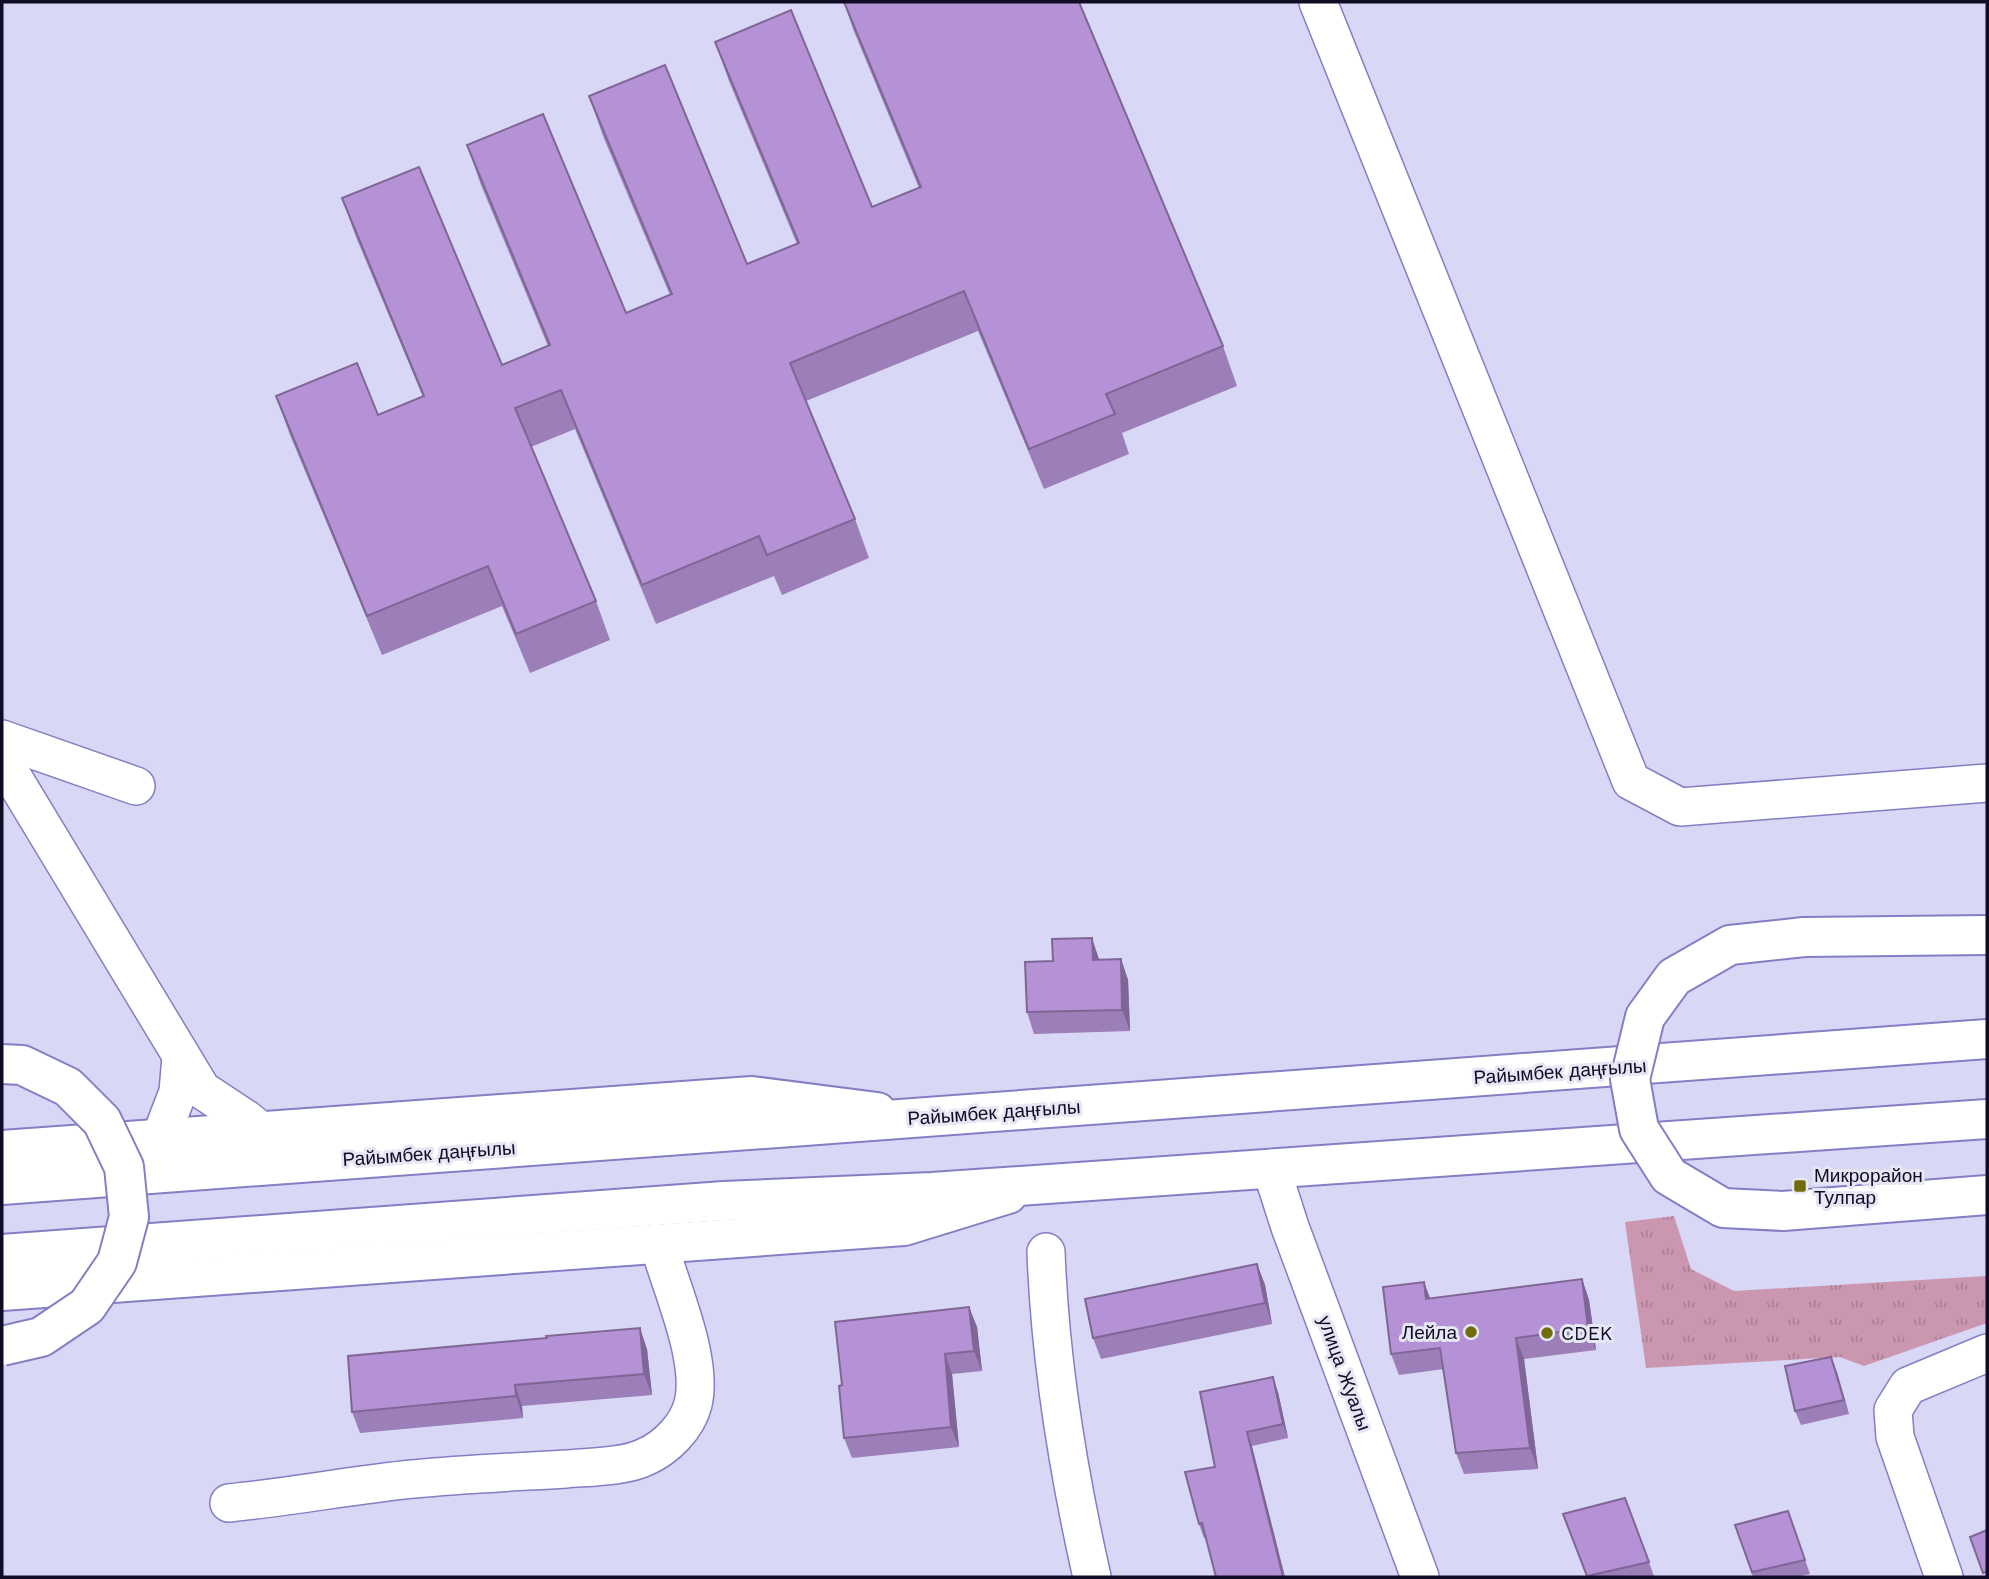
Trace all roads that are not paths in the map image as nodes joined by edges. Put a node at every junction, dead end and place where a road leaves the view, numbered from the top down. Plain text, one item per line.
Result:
1 (1318, 2) edge
2 (2, 739) edge
3 (2, 759) edge
4 (1987, 783) edge
5 (136, 786) dead end
6 (1987, 935) edge
7 (1987, 1039) edge
8 (181, 1056) junction
9 (2, 1064) edge
10 (918, 1117) junction
11 (1987, 1119) edge
12 (261, 1131) junction
13 (160, 1139) junction
14 (2, 1150) edge
15 (1271, 1168) junction
16 (1044, 1183) junction
17 (2, 1185) edge
18 (1987, 1195) edge
19 (659, 1245) junction
20 (1046, 1252) dead end
21 (2, 1254) edge
22 (2, 1291) edge
23 (2, 1346) edge
24 (1987, 1353) edge
25 (229, 1503) dead end
26 (1093, 1577) edge
27 (1420, 1577) edge
28 (1944, 1577) edge

1 - 4 street
2 - 5 street
3 - 8 street
6 - 18 main road, bridge
7 - 10 main road, Райымбек даңғылы
8 - 12 street
8 - 13 street
9 - 23 main road, bridge
10 - 12 main road
10 - 17 main road, Райымбек даңғылы
11 - 15 main road
12 - 13 main road
13 - 14 main road
15 - 16 main road
15 - 27 street, улица Жуалы
16 - 19 main road
16 - 21 main road
19 - 22 main road
19 - 25 street
20 - 26 street
24 - 28 street

